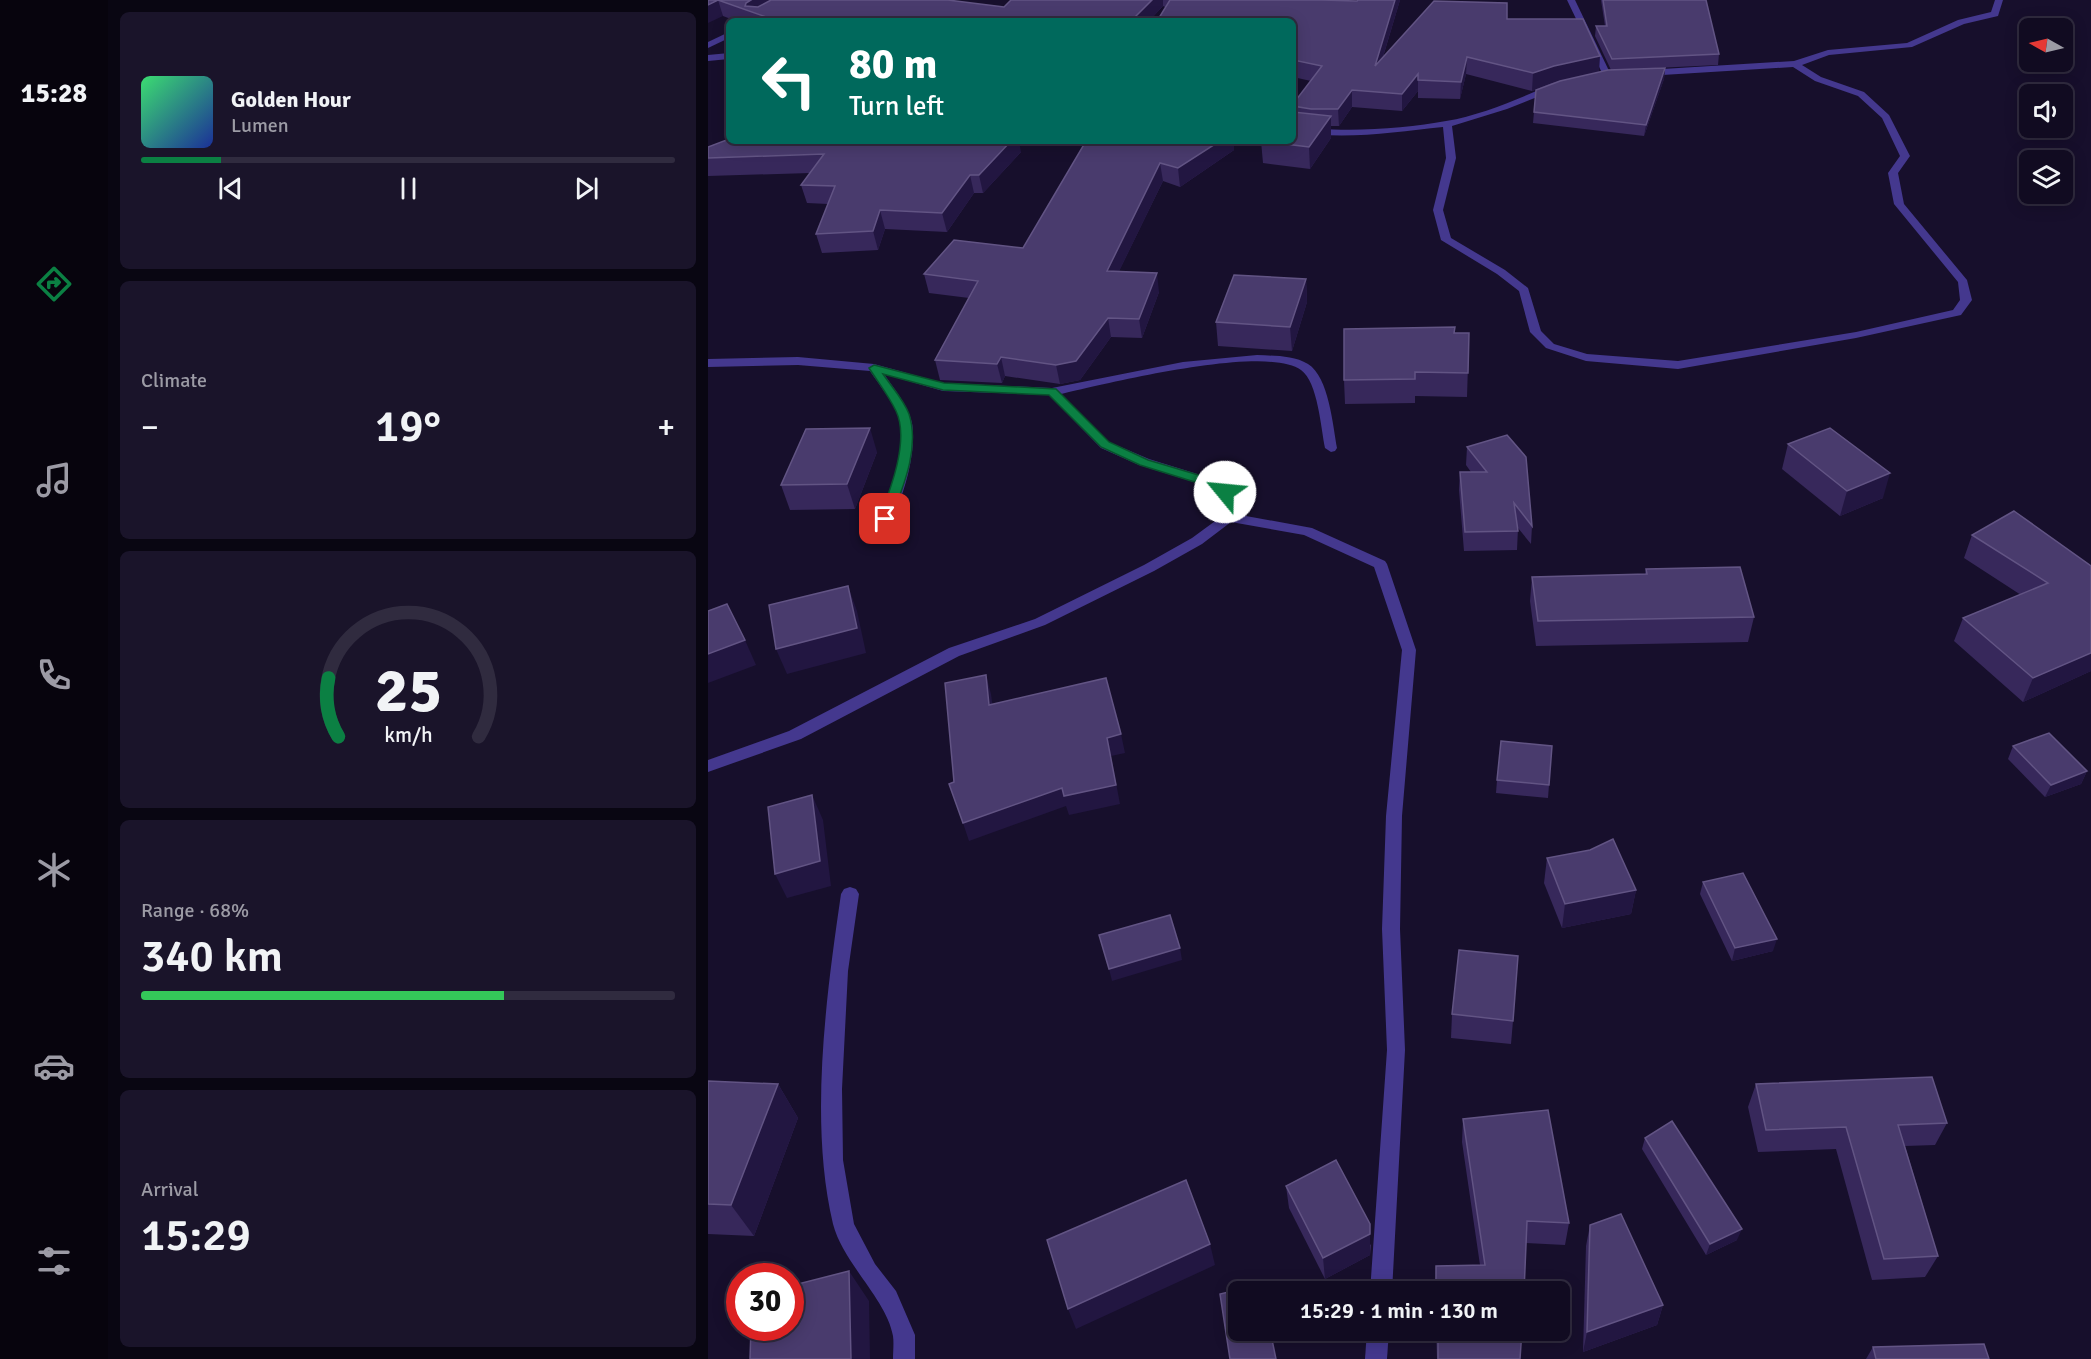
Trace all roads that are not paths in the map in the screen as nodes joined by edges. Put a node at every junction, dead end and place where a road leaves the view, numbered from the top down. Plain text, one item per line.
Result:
1 (1571, 0) edge
2 (1999, 0) edge
3 (726, 36) edge
4 (708, 45) edge
5 (726, 56) edge
6 (708, 58) edge
7 (1794, 64) junction
8 (1617, 74) edge
9 (1638, 74) edge
10 (1607, 75) junction
11 (1597, 77) edge
12 (1566, 84) edge
13 (1447, 124) junction
14 (1296, 129) edge
15 (708, 363) edge
16 (874, 368) junction
17 (1052, 392) junction
18 (1331, 448) dead end
19 (1229, 518) junction
20 (885, 519) dead end
21 (708, 766) edge
22 (850, 894) dead end
23 (1382, 1281) edge
24 (1377, 1341) edge
25 (904, 1359) edge
26 (1376, 1359) edge

1 - 10 street
2 - 7 street
3 - 4 street
5 - 6 street
7 - 9 street
7 - 13 street
8 - 10 street
10 - 11 street
12 - 13 street
13 - 14 street
15 - 16 street
16 - 17 street
16 - 20 street
17 - 18 street
17 - 19 street
19 - 21 street
19 - 23 street
22 - 25 street
24 - 26 street

